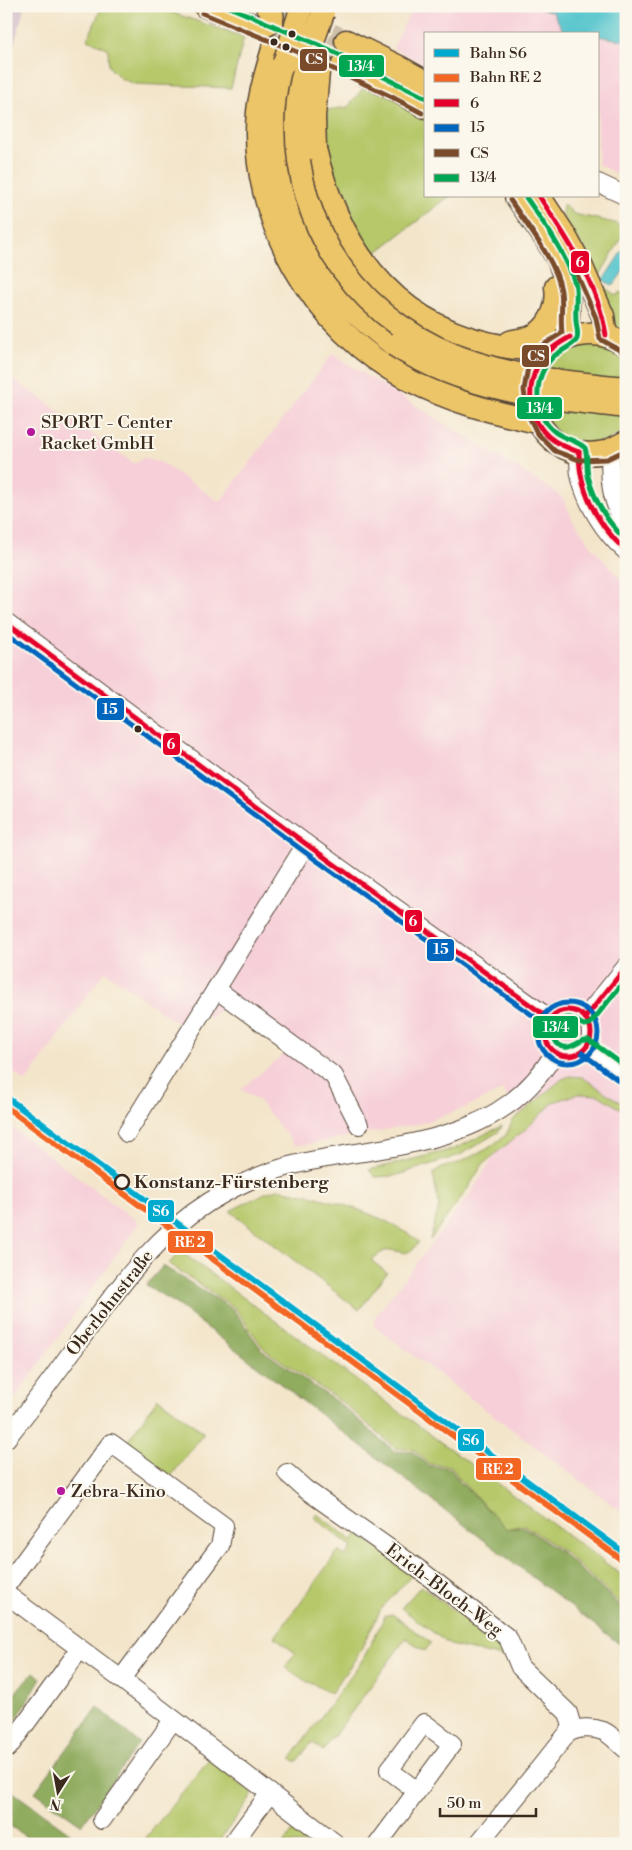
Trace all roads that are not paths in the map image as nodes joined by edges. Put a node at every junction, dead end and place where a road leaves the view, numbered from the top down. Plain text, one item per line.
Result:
1 (205, 6) edge
2 (267, 6) edge
3 (288, 6) edge
4 (317, 8) edge
5 (346, 41) tunnel mouth
6 (378, 56) junction
7 (424, 81) edge
8 (424, 106) edge
9 (600, 184) edge
10 (626, 196) edge
11 (525, 198) edge
12 (525, 198) edge
13 (562, 269) junction
14 (570, 337) junction
15 (616, 340) edge
16 (499, 346) junction
17 (548, 350) junction
18 (626, 388) edge
19 (626, 407) edge
20 (538, 422) junction
21 (618, 446) edge
22 (579, 452) junction
23 (626, 524) edge
24 (626, 551) edge
25 (6, 622) edge
26 (306, 844) junction
27 (626, 967) edge
28 (216, 989) junction
29 (586, 1018) junction
30 (550, 1019) junction
31 (586, 1048) junction
32 (555, 1052) junction
33 (626, 1077) edge
34 (359, 1126) dead end
35 (127, 1133) dead end
36 (6, 1439) edge
37 (287, 1473) dead end
38 (6, 1586) edge
39 (6, 1594) edge
40 (80, 1649) junction
41 (120, 1679) junction
42 (173, 1720) junction
43 (573, 1730) junction
44 (8, 1748) dead end
45 (626, 1749) edge
46 (417, 1791) dead end
47 (270, 1794) junction
48 (102, 1820) dead end
49 (232, 1844) edge
50 (336, 1844) edge
51 (378, 1844) edge
52 (478, 1844) edge

1 - 2 main road
3 - 20 main road
4 - 16 main road, bridge
4 - 18 main road, bridge
4 - 19 main road, bridge
5 - 6 main road
6 - 7 main road
6 - 8 main road
9 - 10 street
11 - 13 main road
12 - 15 main road
13 - 14 main road
13 - 16 main road
14 - 15 main road
14 - 17 main road
16 - 17 main road
17 - 20 main road
20 - 22 main road
21 - 22 main road
21 - 23 street
22 - 24 street
25 - 26 street
26 - 28 street
26 - 30 street
27 - 29 street
28 - 34 street
28 - 35 street
29 - 30 street
29 - 31 street
30 - 32 street
31 - 32 street
31 - 33 street
32 - 36 street, Oberlohnstraße
37 - 43 street, Erich-Bloch-Weg
38 - 41 street
39 - 40 street
40 - 41 street
40 - 44 street
41 - 42 street
42 - 47 street
42 - 48 street
43 - 45 street
43 - 52 street
46 - 51 street
47 - 49 street
47 - 50 street

